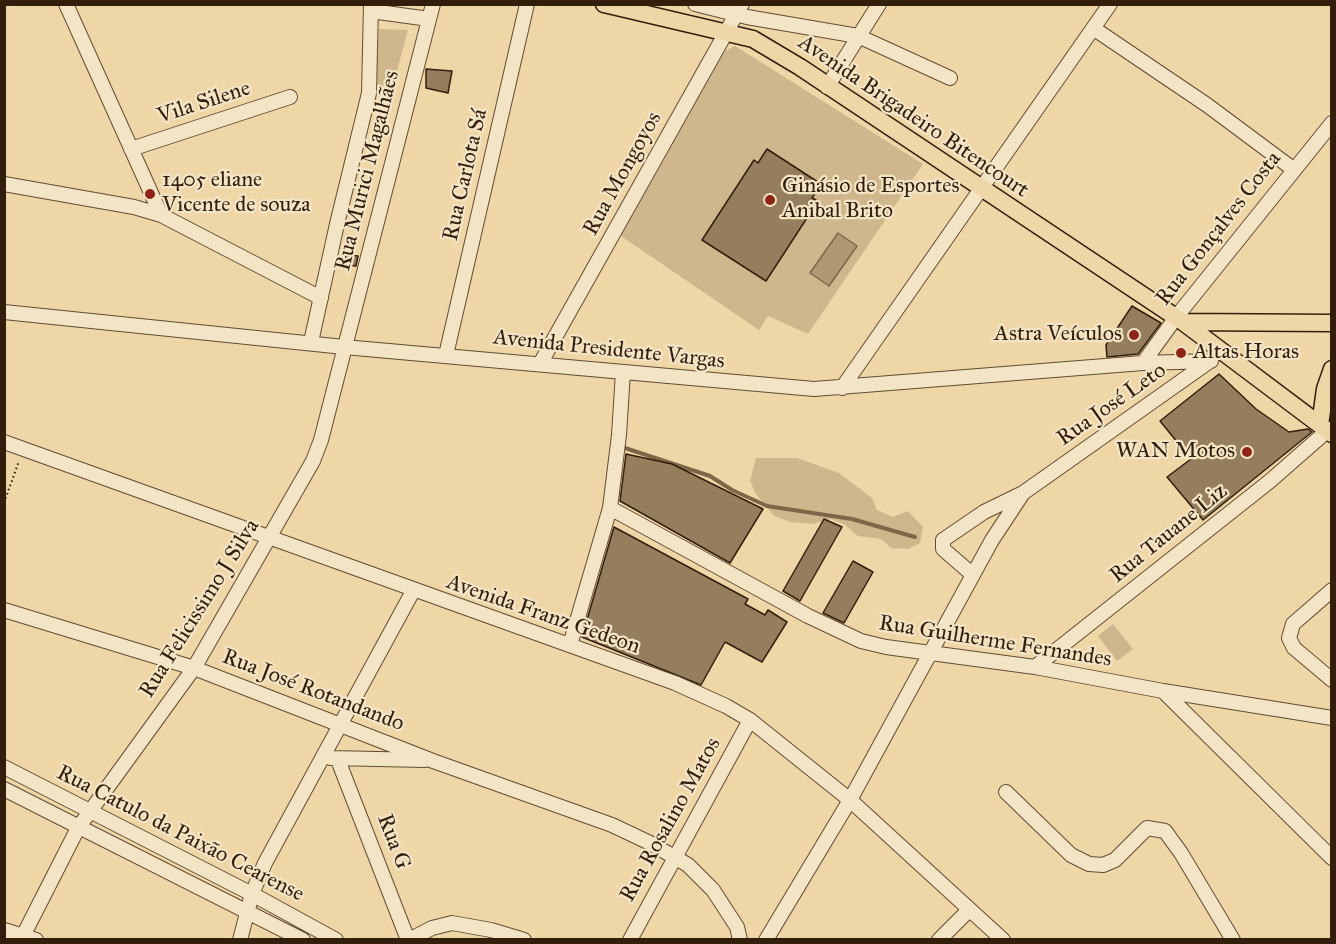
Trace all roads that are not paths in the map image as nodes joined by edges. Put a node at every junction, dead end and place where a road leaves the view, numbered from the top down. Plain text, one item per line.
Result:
1 (66, 4) edge
2 (433, 4) edge
3 (527, 4) edge
4 (604, 4) edge
5 (696, 4) edge
6 (879, 4) edge
7 (1110, 4) edge
8 (371, 8) edge
9 (740, 9) edge
10 (429, 20) junction
11 (1093, 28) junction
12 (727, 32) junction
13 (858, 36) junction
14 (950, 78) dead end
15 (827, 87) junction
16 (290, 97) dead end
17 (1332, 123) edge
18 (131, 149) junction
19 (1293, 169) junction
20 (4, 184) edge
21 (981, 189) junction
22 (161, 215) junction
23 (321, 298) junction
24 (4, 312) edge
25 (1179, 320) junction
26 (1332, 323) edge
27 (311, 342) junction
28 (344, 348) junction
29 (446, 355) junction
30 (1218, 356) junction
31 (1143, 363) junction
32 (540, 364) junction
33 (1332, 369) edge
34 (624, 372) junction
35 (842, 388) junction
36 (1326, 430) edge
37 (4, 442) edge
38 (1023, 493) junction
39 (610, 508) junction
40 (271, 536) junction
41 (973, 575) junction
42 (1332, 590) edge
43 (413, 591) junction
44 (4, 610) edge
45 (570, 645) junction
46 (932, 653) junction
47 (1035, 667) junction
48 (194, 668) junction
49 (1332, 680) edge
50 (1163, 691) junction
51 (1332, 718) edge
52 (750, 720) junction
53 (341, 724) junction
54 (322, 757) junction
55 (338, 760) junction
56 (433, 760) junction
57 (4, 767) edge
58 (4, 789) edge
59 (1006, 792) dead end
60 (850, 800) junction
61 (89, 811) junction
62 (78, 828) junction
63 (676, 857) junction
64 (1332, 858) edge
65 (252, 894) junction
66 (248, 910) junction
67 (969, 910) junction
68 (4, 930) edge
69 (27, 938) edge
70 (240, 939) edge
71 (303, 939) edge
72 (336, 939) edge
73 (409, 939) edge
74 (524, 939) edge
75 (630, 939) edge
76 (740, 939) edge
77 (766, 939) edge
78 (939, 939) edge
79 (1003, 939) edge
80 (1233, 939) edge

1 - 18 street
2 - 10 street, Rua Murici Magalhães
3 - 29 street, Rua Carlota Sá
4 - 12 main road, Avenida Brigadeiro Bitencourt
5 - 9 street
6 - 13 street
7 - 11 street
8 - 10 street
8 - 23 street, Rua Murici Magalhães
9 - 12 street, Rua Mongoyos
9 - 13 street
10 - 28 street, Rua Murici Magalhães
11 - 19 street
11 - 21 street
12 - 15 main road, Avenida Brigadeiro Bitencourt
12 - 32 street, Rua Mongoyos
13 - 14 street
13 - 15 street
15 - 21 main road, Avenida Brigadeiro Bitencourt
16 - 18 street, Vila Silene
17 - 19 street, Rua Gonçalves Costa
18 - 22 street
19 - 25 street, Rua Gonçalves Costa
20 - 22 street
21 - 25 main road, Avenida Brigadeiro Bitencourt
21 - 35 street
22 - 23 street
23 - 27 street, Rua Murici Magalhães
24 - 27 street, Avenida Presidente Vargas
25 - 26 main road
25 - 30 main road, Avenida Brigadeiro Bitencourt
25 - 31 street, Rua Gonçalves Costa
27 - 28 street, Avenida Presidente Vargas
28 - 29 street, Avenida Presidente Vargas
28 - 40 street, Rua Felicissimo J Silva
29 - 32 street, Avenida Presidente Vargas
30 - 31 street, Avenida Presidente Vargas
30 - 36 main road, Avenida Brigadeiro Bitencourt
30 - 38 street, Rua José Leto
31 - 35 street, Avenida Presidente Vargas
32 - 34 street, Avenida Presidente Vargas
33 - 36 main road
34 - 35 street, Avenida Presidente Vargas
34 - 39 street
36 - 47 street, Rua Tauane Liz
37 - 40 street, Avenida Franz Gedeon
38 - 41 street, Rua José Leto
38 - 41 street, Rua José Leto
39 - 45 street
39 - 46 street, Rua Guilherme Fernandes
40 - 43 street, Avenida Franz Gedeon
40 - 48 street, Rua Felicissimo J Silva
41 - 46 street, Rua José Leto
42 - 49 street
43 - 45 street, Avenida Franz Gedeon
43 - 53 street
44 - 48 street, Rua José Rotandando
45 - 52 street, Avenida Franz Gedeon
46 - 47 street, Rua Guilherme Fernandes
46 - 60 street, Rua José Leto
47 - 50 street, Rua Guilherme Fernandes
48 - 53 street, Rua José Rotandando
48 - 61 street, Rua Felicissimo J Silva
50 - 51 street, Rua Guilherme Fernandes
50 - 64 street
52 - 60 street, Avenida Franz Gedeon
52 - 63 street, Rua Rosalino Matos
53 - 54 street
53 - 56 street, Rua José Rotandando
54 - 55 street, Rua José Rotandando
54 - 65 street
55 - 56 street, Rua José Rotandando
55 - 73 street, Rua G
56 - 63 street, Rua José Rotandando
57 - 61 street, Rua Catulo da Paixão Cearense
58 - 62 street, Rua Catulo da Paixão Cearense
59 - 80 street
60 - 67 street, Avenida Franz Gedeon
60 - 77 street, Rua José Leto
61 - 62 street, Rua Felicissimo J Silva
61 - 65 street, Rua Catulo da Paixão Cearense
62 - 66 street, Rua Catulo da Paixão Cearense
62 - 69 street, Rua Felicissimo J Silva
63 - 75 street, Rua Rosalino Matos
63 - 76 street, Rua José Rotandando
65 - 66 street
65 - 72 street, Rua Catulo da Paixão Cearense
66 - 70 street
66 - 71 street, Rua Catulo da Paixão Cearense
67 - 78 street
67 - 79 street, Avenida Franz Gedeon
68 - 69 street
73 - 74 street

